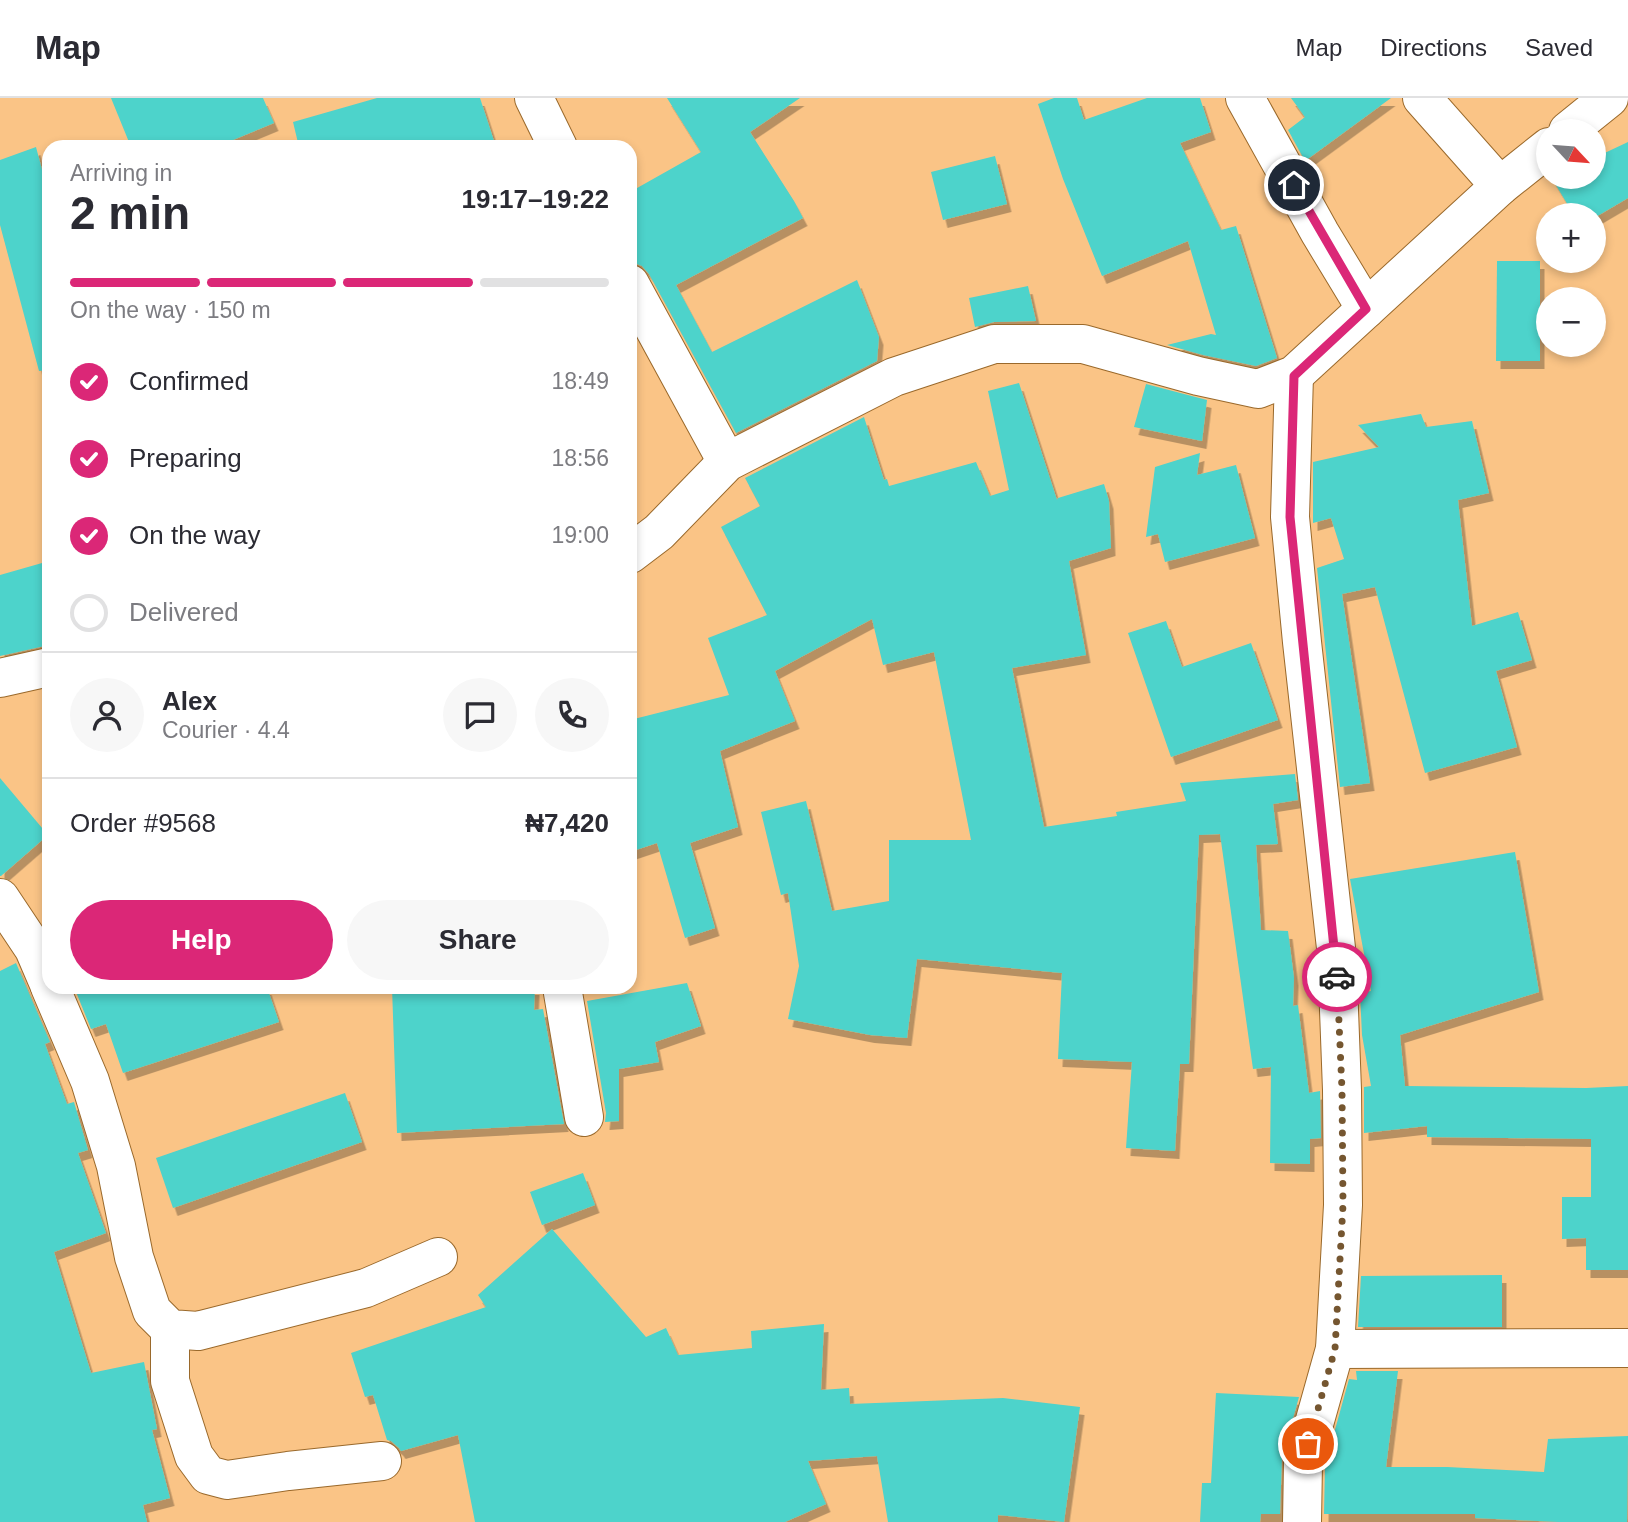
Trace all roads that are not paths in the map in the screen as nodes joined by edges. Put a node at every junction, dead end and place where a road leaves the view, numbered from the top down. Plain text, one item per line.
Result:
1 (534, 98) edge
2 (1245, 98) edge
3 (1422, 98) edge
4 (1609, 98) edge
5 (1583, 119) edge
6 (555, 140) edge
7 (1536, 157) edge
8 (1500, 186) junction
9 (637, 297) edge
10 (1366, 309) junction
11 (1294, 376) junction
12 (727, 462) junction
13 (637, 549) edge
14 (42, 669) edge
15 (0, 678) edge
16 (0, 898) edge
17 (42, 968) edge
18 (53, 994) edge
19 (563, 994) edge
20 (584, 1117) dead end
21 (438, 1256) dead end
22 (170, 1329) junction
23 (1628, 1348) edge
24 (1335, 1349) junction
25 (382, 1461) dead end
26 (1302, 1522) edge

1 - 6 street
2 - 10 street
3 - 8 street
4 - 5 street
7 - 8 street
8 - 10 street
9 - 12 street
10 - 11 street
11 - 12 street
11 - 24 street
12 - 13 street
14 - 15 street
16 - 17 street
18 - 22 street
19 - 20 street
21 - 22 street
22 - 25 street
23 - 24 street
24 - 26 street

